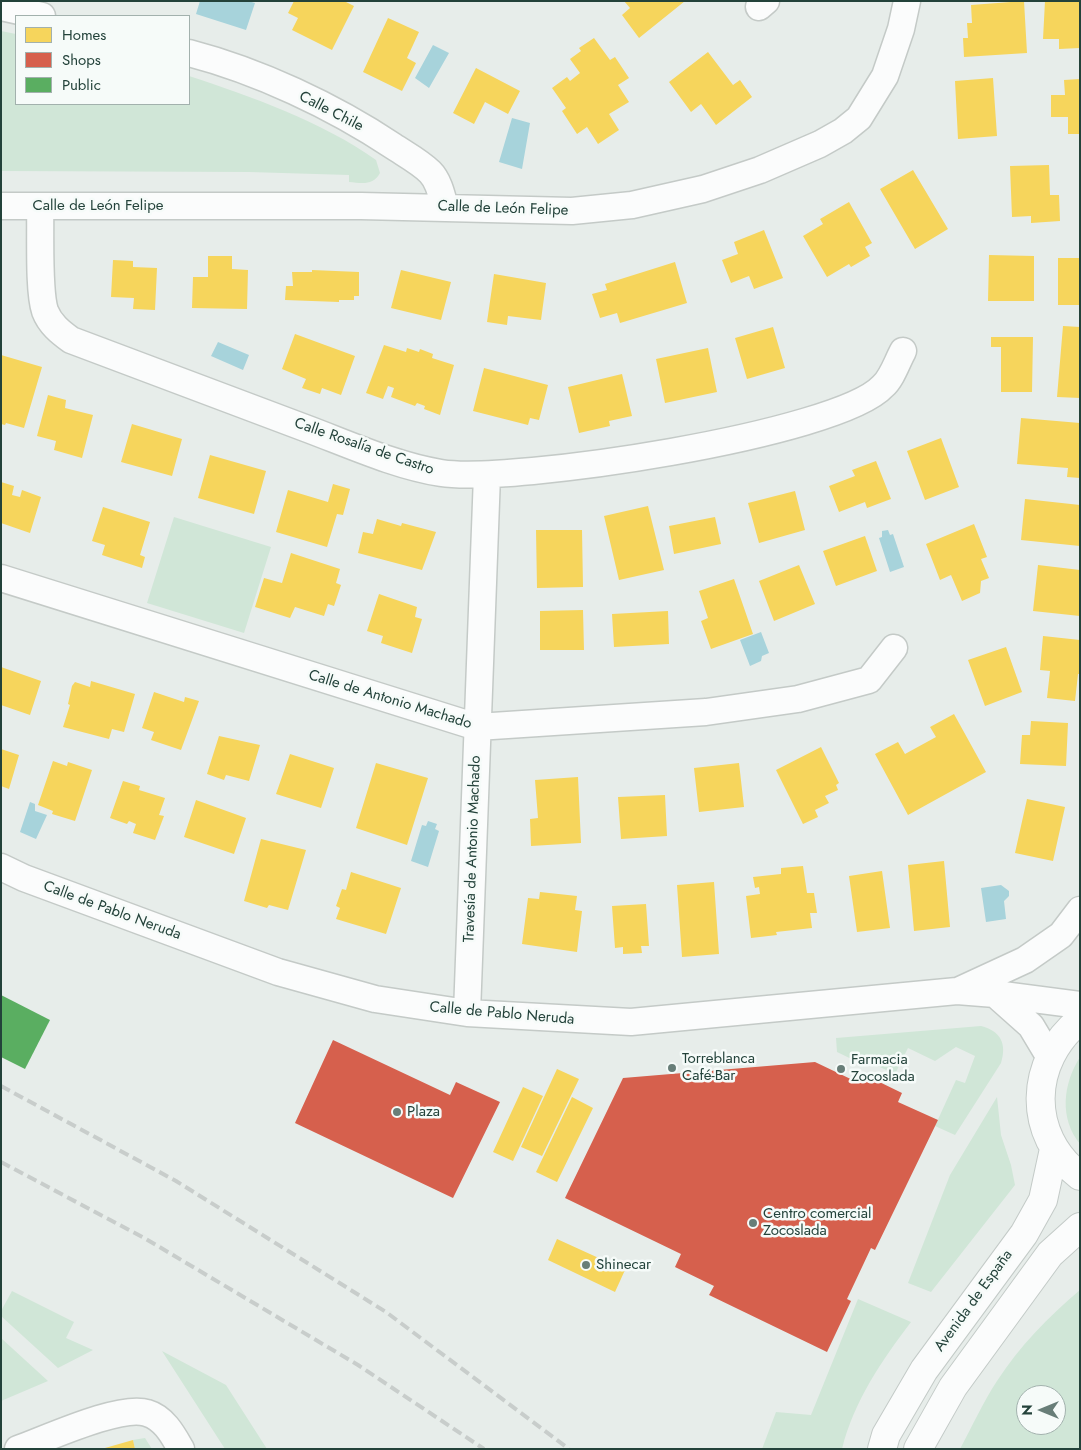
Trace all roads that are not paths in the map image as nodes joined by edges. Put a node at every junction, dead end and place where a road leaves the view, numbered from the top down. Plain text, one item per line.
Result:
1 (907, 1) edge
2 (1, 7) edge
3 (37, 15) edge
4 (190, 53) edge
5 (1, 206) edge
6 (40, 206) junction
7 (445, 207) junction
8 (903, 351) dead end
9 (487, 475) junction
10 (1, 578) edge
11 (894, 648) dead end
12 (476, 727) junction
13 (1, 866) edge
14 (1080, 910) edge
15 (957, 991) junction
16 (995, 994) junction
17 (1080, 1005) edge
18 (467, 1013) junction
19 (1080, 1020) edge
20 (1049, 1056) junction
21 (1054, 1149) junction
22 (1080, 1176) edge
23 (1080, 1227) edge
24 (18, 1449) edge
25 (182, 1449) edge
26 (882, 1449) edge
27 (918, 1449) edge

1 - 7 street, Calle de León Felipe
2 - 3 street
4 - 7 street, Calle Chile
5 - 6 street, Calle de León Felipe
6 - 7 street, Calle de León Felipe
6 - 9 street, Calle Rosalía de Castro
8 - 9 street, Calle Rosalía de Castro
9 - 12 street, Travesía de Antonio Machado
10 - 12 street, Calle de Antonio Machado
11 - 12 street, Calle de Antonio Machado
12 - 18 street, Travesía de Antonio Machado
13 - 18 street, Calle de Pablo Neruda
14 - 15 street
15 - 16 street, Calle de Pablo Neruda
15 - 18 street, Calle de Pablo Neruda
16 - 17 street, Calle de Pablo Neruda
16 - 20 street
19 - 20 main road
20 - 21 main road
21 - 22 main road
21 - 26 main road, Avenida de España
23 - 27 main road
24 - 25 street

